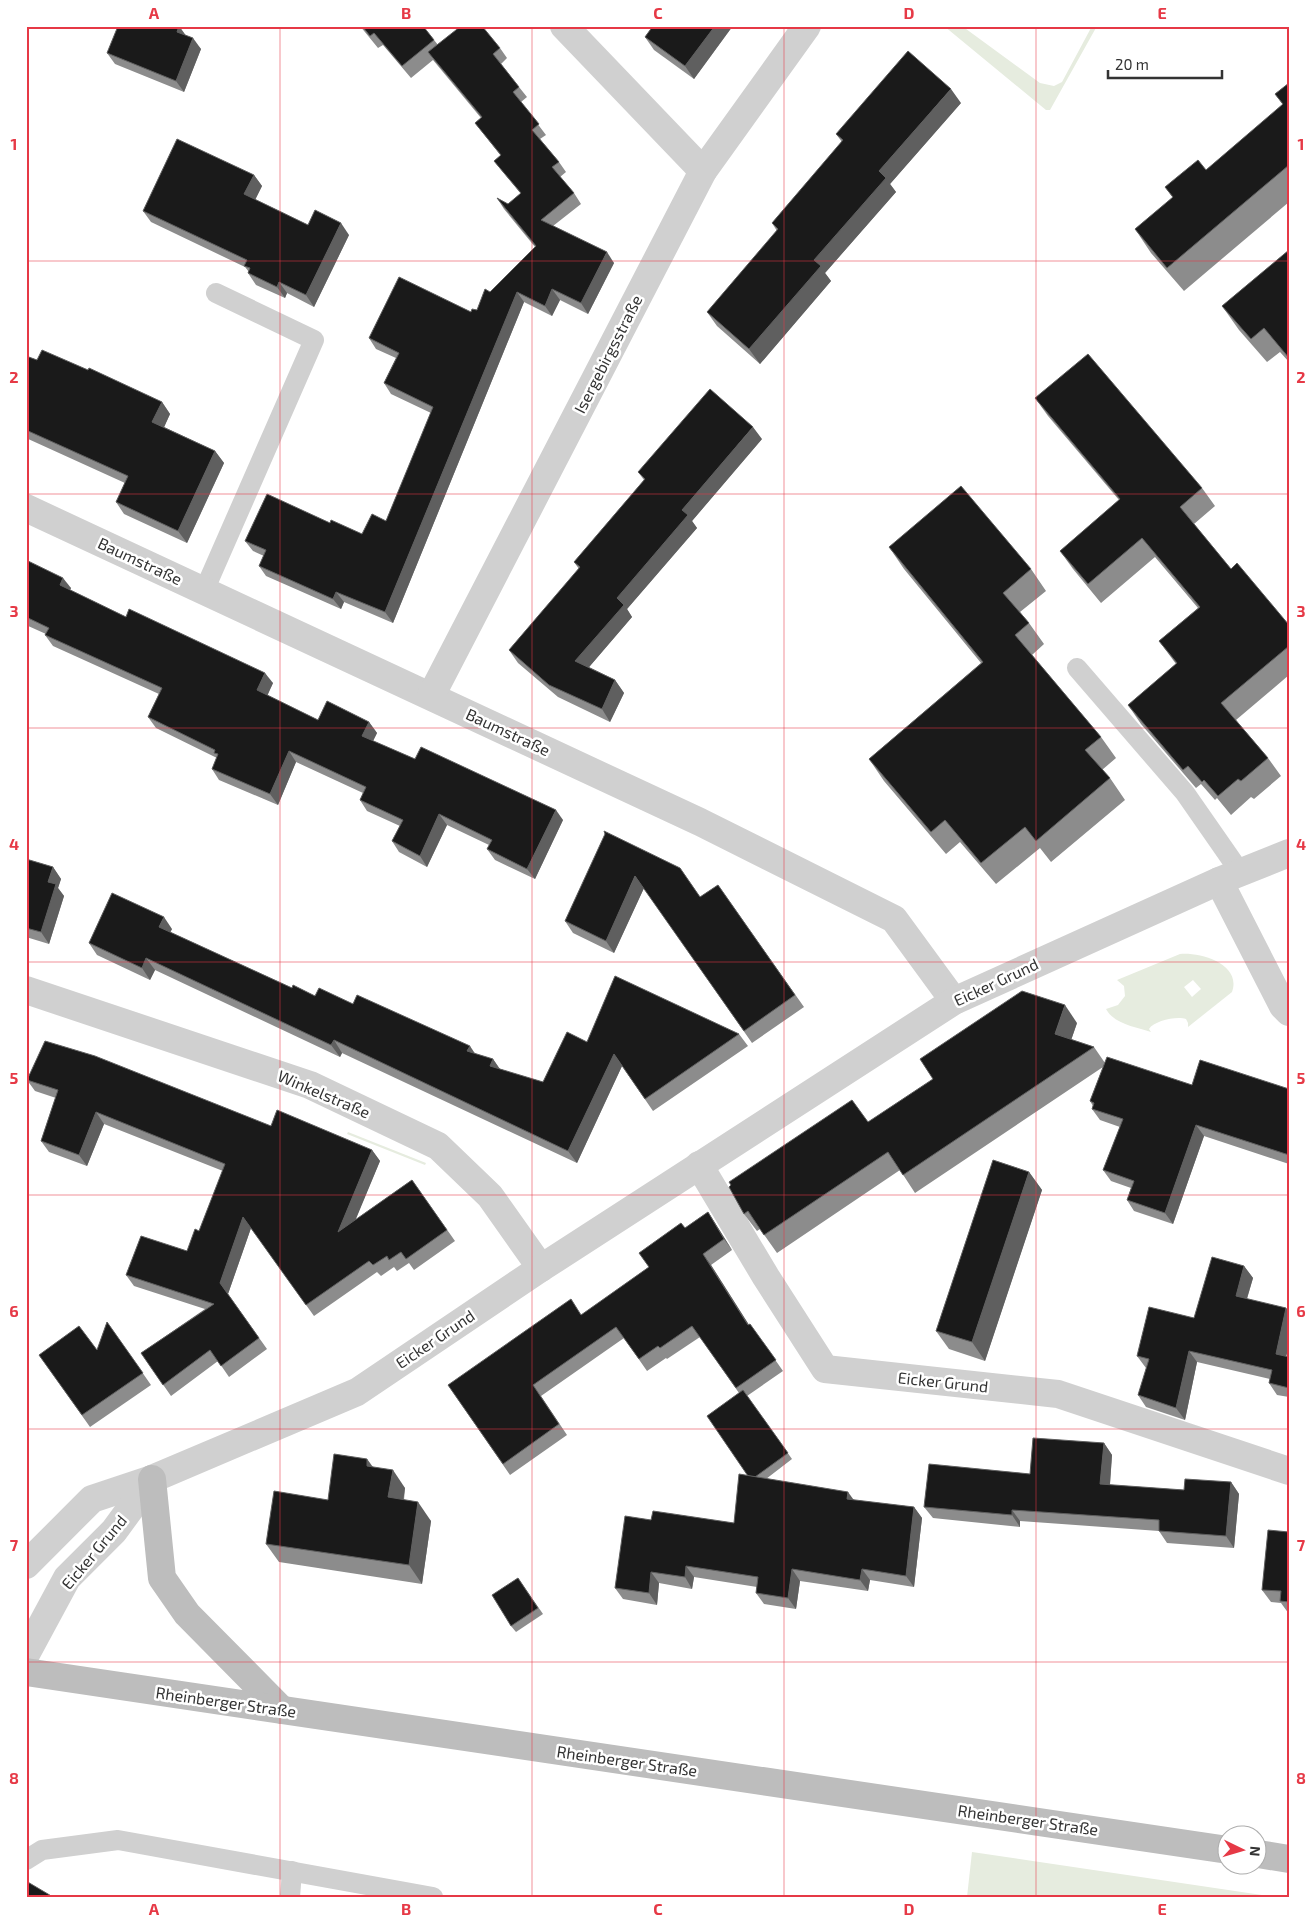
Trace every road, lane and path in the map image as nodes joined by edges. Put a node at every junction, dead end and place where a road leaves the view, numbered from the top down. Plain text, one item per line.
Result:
1 (564, 26) edge
2 (807, 26) edge
3 (703, 171) junction
4 (216, 293) dead end
5 (26, 508) edge
6 (204, 591) junction
7 (1077, 668) dead end
8 (431, 696) junction
9 (1289, 853) edge
10 (1230, 876) junction
11 (26, 990) edge
12 (954, 1001) junction
13 (1289, 1012) edge
14 (699, 1165) junction
15 (540, 1268) junction
16 (1289, 1471) edge
17 (152, 1479) junction
18 (26, 1564) edge
19 (26, 1654) edge
20 (26, 1672) edge
21 (282, 1710) junction
22 (1218, 1849) edge
23 (1268, 1856) edge
24 (1289, 1859) edge
25 (26, 1860) edge
26 (292, 1871) junction
27 (290, 1897) edge
28 (433, 1897) edge

1 - 3 street
2 - 3 street, Isergebirgsstraße
3 - 8 street, Isergebirgsstraße
4 - 6 lane
5 - 6 street, Baumstraße
6 - 8 street, Baumstraße
7 - 10 lane
8 - 12 street, Baumstraße
9 - 10 street, Eicker Grund
10 - 12 street, Eicker Grund
10 - 13 street
11 - 15 street, Winkelstraße
12 - 14 street, Eicker Grund
14 - 15 street, Eicker Grund
14 - 16 street, Eicker Grund
15 - 17 street, Eicker Grund
17 - 18 street, Eicker Grund
17 - 19 street, Eicker Grund
17 - 21 main road
20 - 21 main road, Rheinberger Straße
21 - 22 main road, Rheinberger Straße
23 - 24 main road
25 - 26 lane
26 - 27 lane
26 - 28 lane

